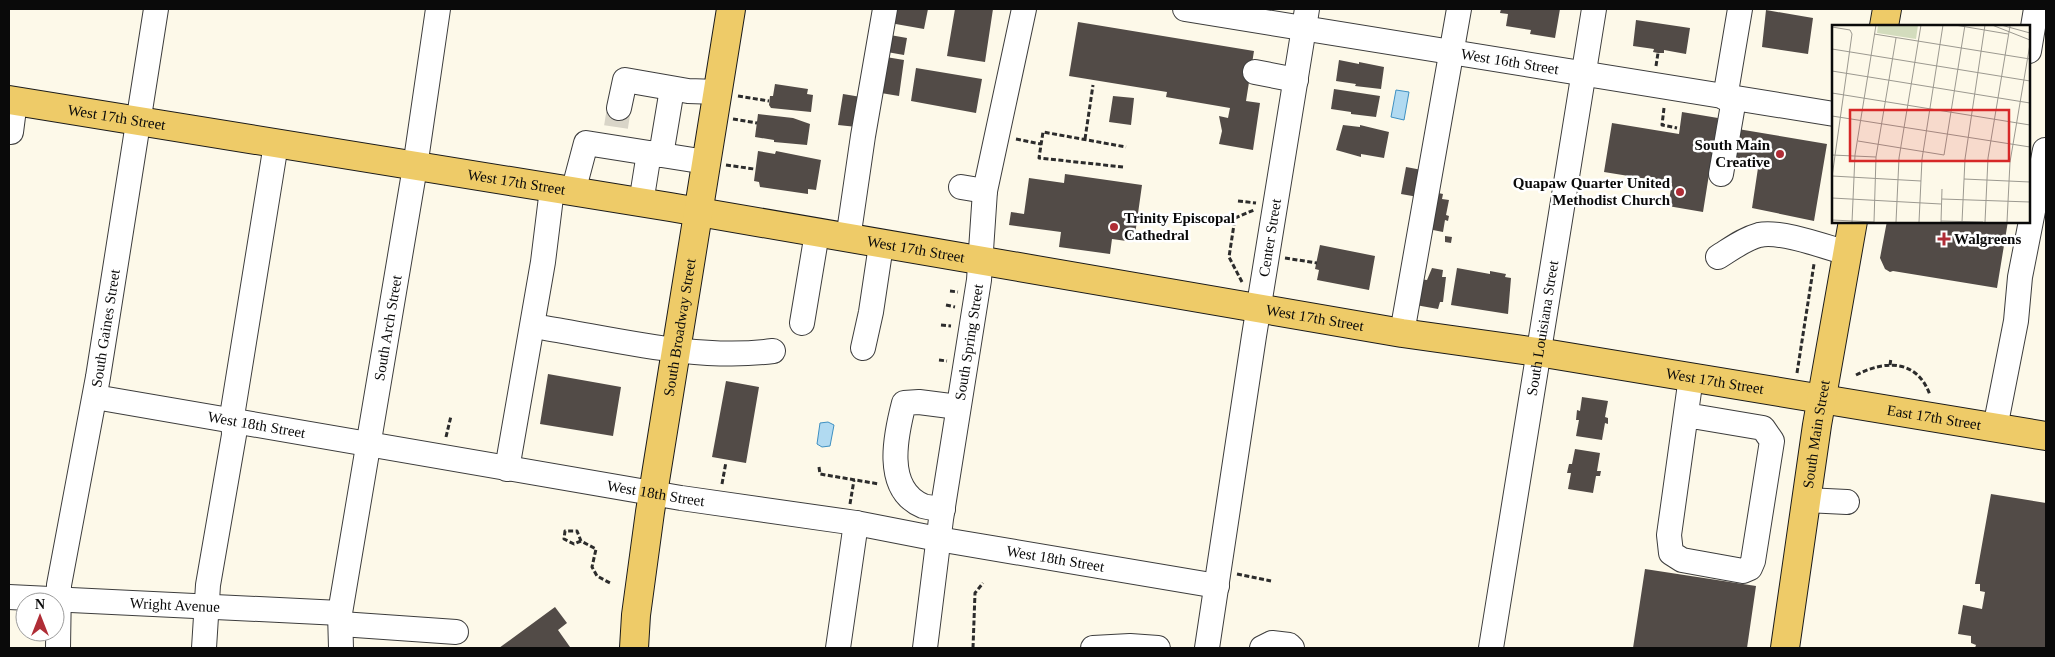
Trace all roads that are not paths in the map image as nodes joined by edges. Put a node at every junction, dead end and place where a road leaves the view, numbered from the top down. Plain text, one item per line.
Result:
1 (156, 9) edge
2 (438, 9) edge
3 (731, 9) edge
4 (885, 9) edge
5 (1024, 9) edge
6 (1185, 9) edge
7 (1459, 9) edge
8 (1594, 9) edge
9 (1740, 9) edge
10 (1887, 9) edge
11 (2036, 9) edge
12 (1306, 18) edge
13 (1884, 25) edge
14 (2030, 45) edge
15 (1452, 53) junction
16 (1255, 72) dead end
17 (1582, 75) junction
18 (1296, 80) junction
19 (672, 89) junction
20 (718, 92) junction
21 (1729, 98) junction
22 (12, 100) edge
23 (1832, 114) edge
24 (140, 121) junction
25 (623, 128) junction
26 (10, 135) edge
27 (276, 144) junction
28 (2040, 149) edge
29 (655, 154) junction
30 (706, 162) junction
31 (415, 167) junction
32 (1721, 174) dead end
33 (961, 186) dead end
34 (2034, 187) edge
35 (563, 190) junction
36 (985, 191) junction
37 (642, 203) junction
38 (698, 212) junction
39 (2030, 213) edge
40 (1853, 222) edge
41 (2029, 222) edge
42 (817, 233) junction
43 (848, 239) junction
44 (881, 245) junction
45 (1847, 253) junction
46 (1718, 257) dead end
47 (980, 260) junction
48 (1259, 307) junction
49 (802, 323) dead end
50 (545, 328) dead end
51 (1402, 332) junction
52 (863, 348) dead end
53 (674, 349) junction
54 (773, 351) dead end
55 (1538, 352) junction
56 (1691, 377) junction
57 (95, 397) junction
58 (1822, 400) junction
59 (958, 407) junction
60 (1686, 415) junction
61 (234, 420) junction
62 (1995, 428) junction
63 (2046, 436) edge
64 (369, 444) junction
65 (507, 469) junction
66 (653, 493) junction
67 (1806, 500) junction
68 (1847, 502) dead end
69 (943, 510) junction
70 (856, 523) junction
71 (938, 539) junction
72 (1218, 579) junction
73 (59, 592) edge
74 (65, 599) edge
75 (205, 607) junction
76 (340, 619) junction
77 (456, 632) dead end
78 (204, 648) edge
79 (341, 648) edge
80 (634, 648) edge
81 (838, 648) edge
82 (925, 648) edge
83 (1094, 648) edge
84 (1150, 648) edge
85 (1207, 648) edge
86 (1262, 648) edge
87 (1292, 648) edge
88 (1491, 648) edge
89 (1785, 648) edge

1 - 24 street, South Gaines Street
2 - 31 street, South Arch Street
3 - 20 main road, South Broadway Street
4 - 43 street
5 - 36 street, South Spring Street
6 - 12 street, West 16th Street
7 - 15 street
8 - 17 street, South Louisiana Street
9 - 21 street
10 - 13 main road
11 - 14 street
12 - 15 street, West 16th Street
12 - 18 street, Center Street
15 - 17 street, West 16th Street
15 - 51 street
16 - 18 street
17 - 21 street, West 16th Street
17 - 55 street, South Louisiana Street
18 - 48 street, Center Street
19 - 20 street
19 - 25 street
19 - 29 street
20 - 30 main road, South Broadway Street
21 - 23 street, West 16th Street
21 - 32 street
22 - 24 main road, West 17th Street
22 - 26 street
24 - 27 main road, West 17th Street
24 - 57 street, South Gaines Street
25 - 29 street
25 - 35 street
27 - 31 main road, West 17th Street
27 - 61 street
28 - 34 street
29 - 30 street
29 - 37 street
30 - 38 main road, South Broadway Street
31 - 35 main road, West 17th Street
31 - 64 street, South Arch Street
33 - 36 street
34 - 39 street
35 - 37 main road, West 17th Street
35 - 65 street
36 - 47 street, South Spring Street
37 - 38 main road, West 17th Street
38 - 42 main road, West 17th Street
38 - 53 main road, South Broadway Street
40 - 45 main road, South Main Street
41 - 62 street
42 - 43 main road, West 17th Street
42 - 49 street
43 - 44 main road, West 17th Street
44 - 47 main road, West 17th Street
44 - 52 street
45 - 46 street
45 - 58 main road, South Main Street
47 - 48 main road, West 17th Street
47 - 59 street, South Spring Street
48 - 51 main road, West 17th Street
48 - 72 street, Center Street
50 - 53 street
51 - 55 main road, West 17th Street
53 - 54 street
53 - 66 main road, South Broadway Street
55 - 56 main road, West 17th Street
55 - 88 street, South Louisiana Street
56 - 58 main road, West 17th Street
56 - 60 street
57 - 61 street, West 18th Street
57 - 73 street, South Gaines Street
58 - 62 main road, East 17th Street
58 - 67 main road, South Main Street
59 - 69 street, South Spring Street
59 - 69 street
60 - 60 street
61 - 64 street, West 18th Street
61 - 75 street
62 - 63 main road, East 17th Street
64 - 65 street, West 18th Street
64 - 76 street, South Arch Street
65 - 66 street, West 18th Street
66 - 70 street, West 18th Street
66 - 80 main road, South Broadway Street
67 - 68 street
67 - 89 main road, South Main Street
69 - 71 street, South Spring Street
70 - 71 street, West 18th Street
70 - 81 street
71 - 72 street, West 18th Street
71 - 82 street, South Spring Street
72 - 85 street, Center Street
74 - 75 street, Wright Avenue
75 - 76 street, Wright Avenue
75 - 78 street
76 - 77 street, Wright Avenue
76 - 79 street, South Arch Street
83 - 84 street
86 - 87 street

